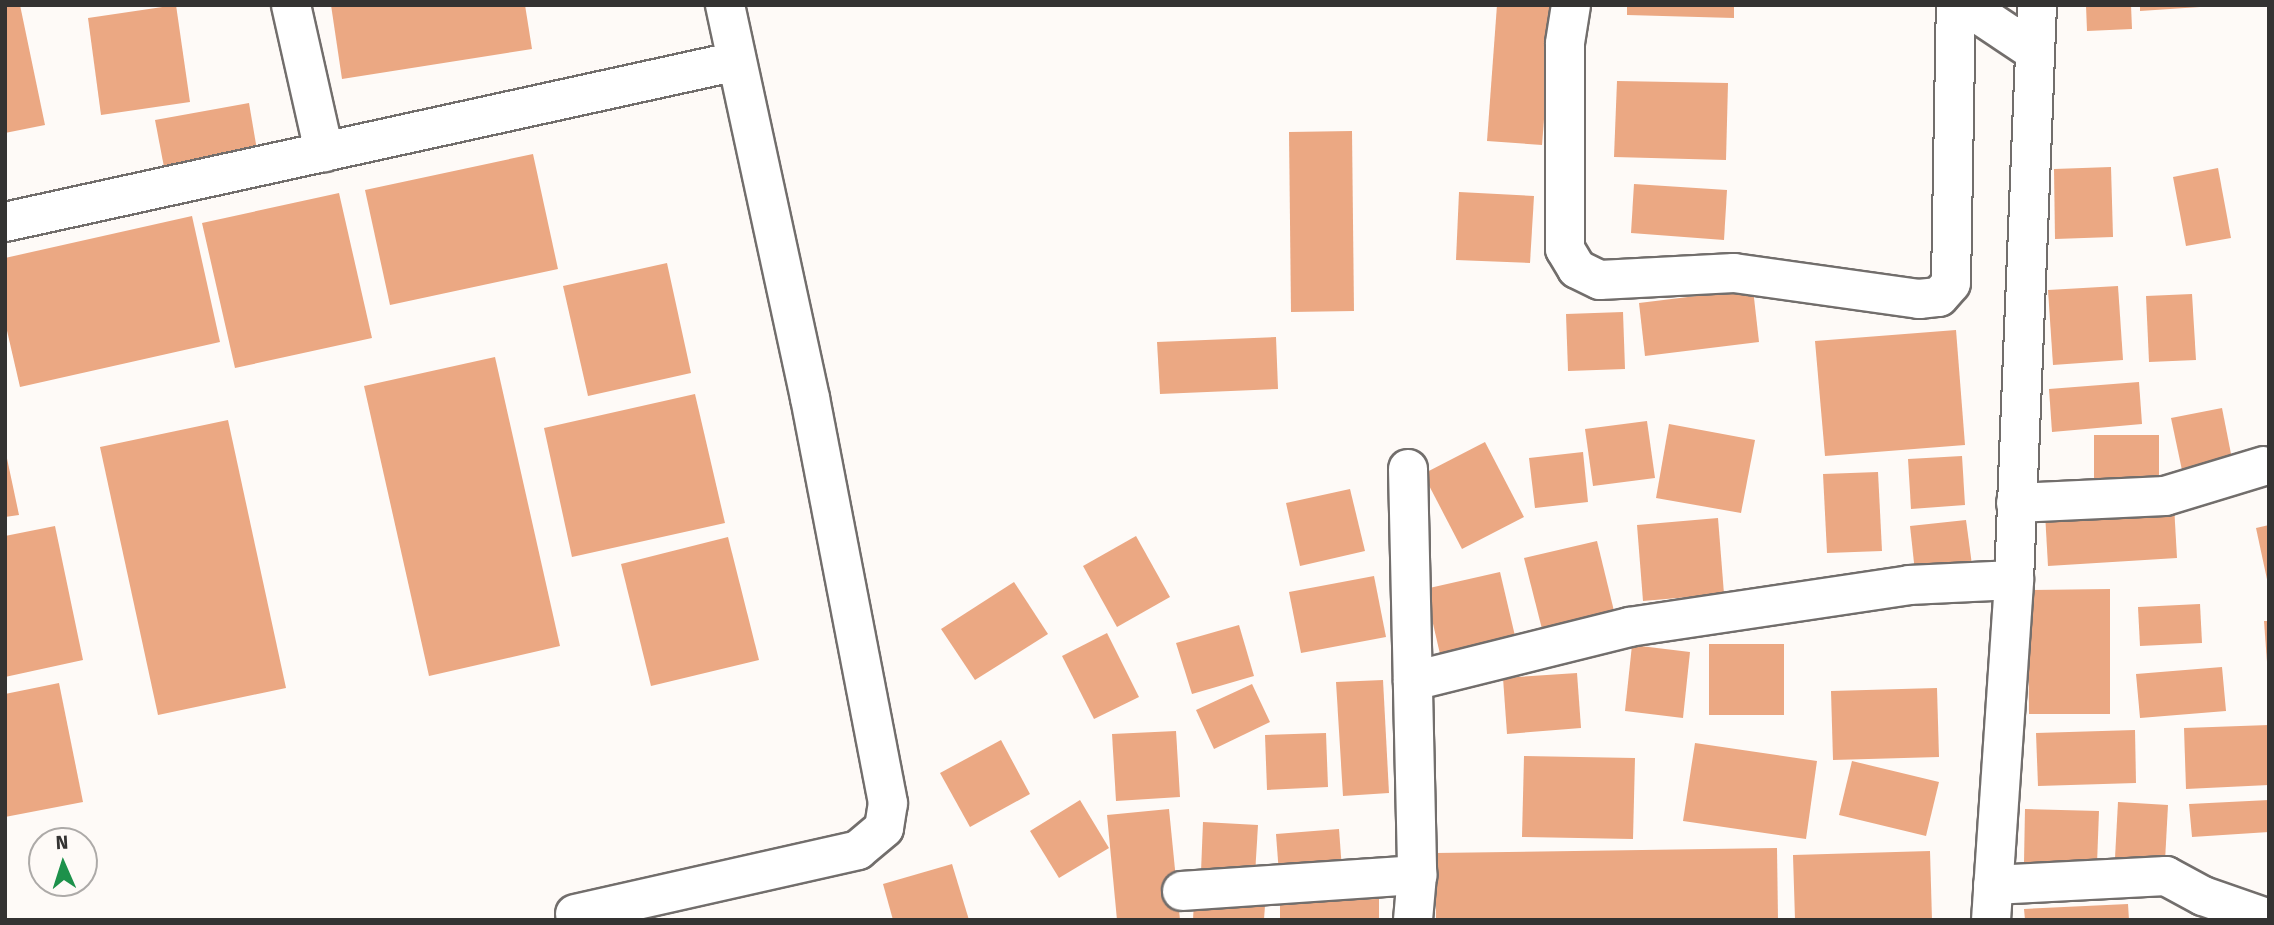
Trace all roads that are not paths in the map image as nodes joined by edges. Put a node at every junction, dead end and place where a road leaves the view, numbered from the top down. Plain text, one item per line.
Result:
1 (291, 5) edge
2 (725, 5) edge
3 (1571, 5) edge
4 (1956, 5) edge
5 (1965, 5) edge
6 (2037, 5) edge
7 (2034, 51) junction
8 (737, 61) junction
9 (324, 152) junction
10 (5, 222) edge
11 (2264, 466) dead end
12 (1408, 469) dead end
13 (2016, 503) junction
14 (2014, 580) junction
15 (1413, 681) junction
16 (1417, 875) junction
17 (1182, 891) dead end
18 (1992, 902) edge
19 (575, 914) dead end
20 (2269, 919) edge
21 (1413, 920) edge

1 - 9 street
2 - 8 street
3 - 4 street
5 - 7 street
6 - 7 street
7 - 13 street
8 - 9 street
8 - 19 street
9 - 10 street
11 - 13 street
12 - 15 street
13 - 14 street
14 - 15 street
14 - 18 street
15 - 16 street
16 - 17 street
16 - 21 street
18 - 20 street

